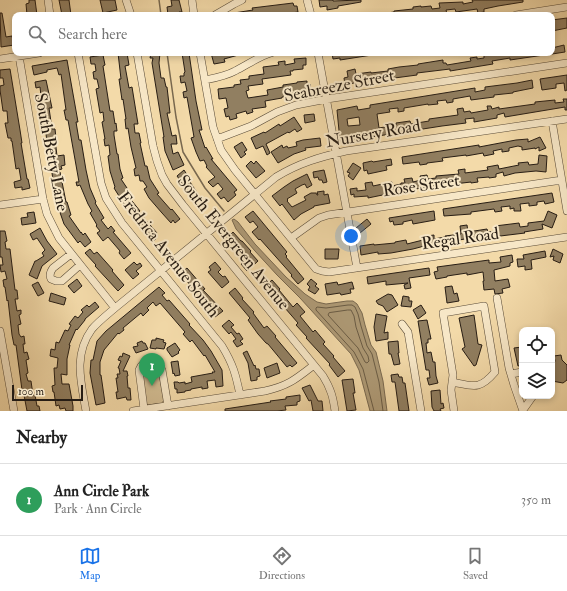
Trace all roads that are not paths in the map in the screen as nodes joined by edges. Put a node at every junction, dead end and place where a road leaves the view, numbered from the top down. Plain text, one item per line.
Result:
1 (48, 0) edge
2 (126, 0) edge
3 (192, 0) edge
4 (242, 0) edge
5 (307, 0) edge
6 (567, 8) edge
7 (50, 12) edge
8 (130, 12) edge
9 (194, 12) edge
10 (220, 12) edge
11 (310, 12) edge
12 (538, 12) edge
13 (19, 56) joint
14 (79, 56) edge
15 (138, 56) edge
16 (201, 56) edge
17 (261, 56) edge
18 (319, 56) edge
19 (0, 59) edge
20 (567, 63) edge
21 (205, 80) junction
22 (326, 99) junction
23 (567, 119) edge
24 (552, 121) junction
25 (217, 140) junction
26 (336, 153) junction
27 (562, 180) junction
28 (255, 194) junction
29 (43, 199) junction
30 (0, 205) edge
31 (567, 211) edge
32 (347, 212) junction
33 (207, 234) junction
34 (567, 237) edge
35 (291, 238) junction
36 (71, 254) junction
37 (80, 265) junction
38 (357, 268) junction
39 (162, 271) junction
40 (497, 298) dead end
41 (116, 308) junction
42 (402, 324) dead end
43 (0, 331) edge
44 (2, 350) edge
45 (314, 365) junction
46 (519, 373) edge
47 (511, 374) junction
48 (452, 382) junction
49 (240, 395) junction
50 (530, 399) edge
51 (168, 406) junction
52 (144, 409) junction
53 (523, 410) edge
54 (14, 411) edge
55 (86, 411) edge
56 (133, 411) edge
57 (335, 411) edge
58 (421, 411) edge
59 (454, 411) edge

1 - 7 street
2 - 8 street
3 - 9 street
4 - 10 street
5 - 11 street
6 - 12 street
13 - 19 street
13 - 29 street, South Betty Lane
14 - 39 street, Fredrica Avenue South
15 - 33 street, South Evergreen Avenue
16 - 21 street, Regal Road
17 - 21 street
18 - 22 street
20 - 22 street, Seabreeze Street
21 - 25 street, Regal Road
22 - 25 street, Seabreeze Street
22 - 26 street
23 - 24 street, Nursery Road
24 - 26 street, Nursery Road
24 - 27 street
25 - 28 street, Regal Road
26 - 28 street, Nursery Road
26 - 32 street
27 - 31 street
27 - 32 street, Rose Street
28 - 33 street, Nursery Road
28 - 35 street, Regal Road
29 - 30 street
29 - 36 street, South Betty Lane
32 - 35 street, Rose Street
32 - 38 street
33 - 39 street, Nursery Road
33 - 45 street, South Evergreen Avenue
34 - 38 street, Regal Road
35 - 38 street, Regal Road
36 - 37 street, South Betty Lane
36 - 37 street
37 - 41 street, South Betty Lane
39 - 41 street, Nursery Road
39 - 49 street, Fredrica Avenue South
40 - 47 street
41 - 55 street
42 - 58 street
43 - 44 street
44 - 54 street
45 - 49 street
45 - 57 street, South Evergreen Avenue
46 - 47 street
47 - 53 street
48 - 48 street
48 - 59 street
49 - 51 street
50 - 53 street
51 - 52 street
51 - 52 street
52 - 56 street

